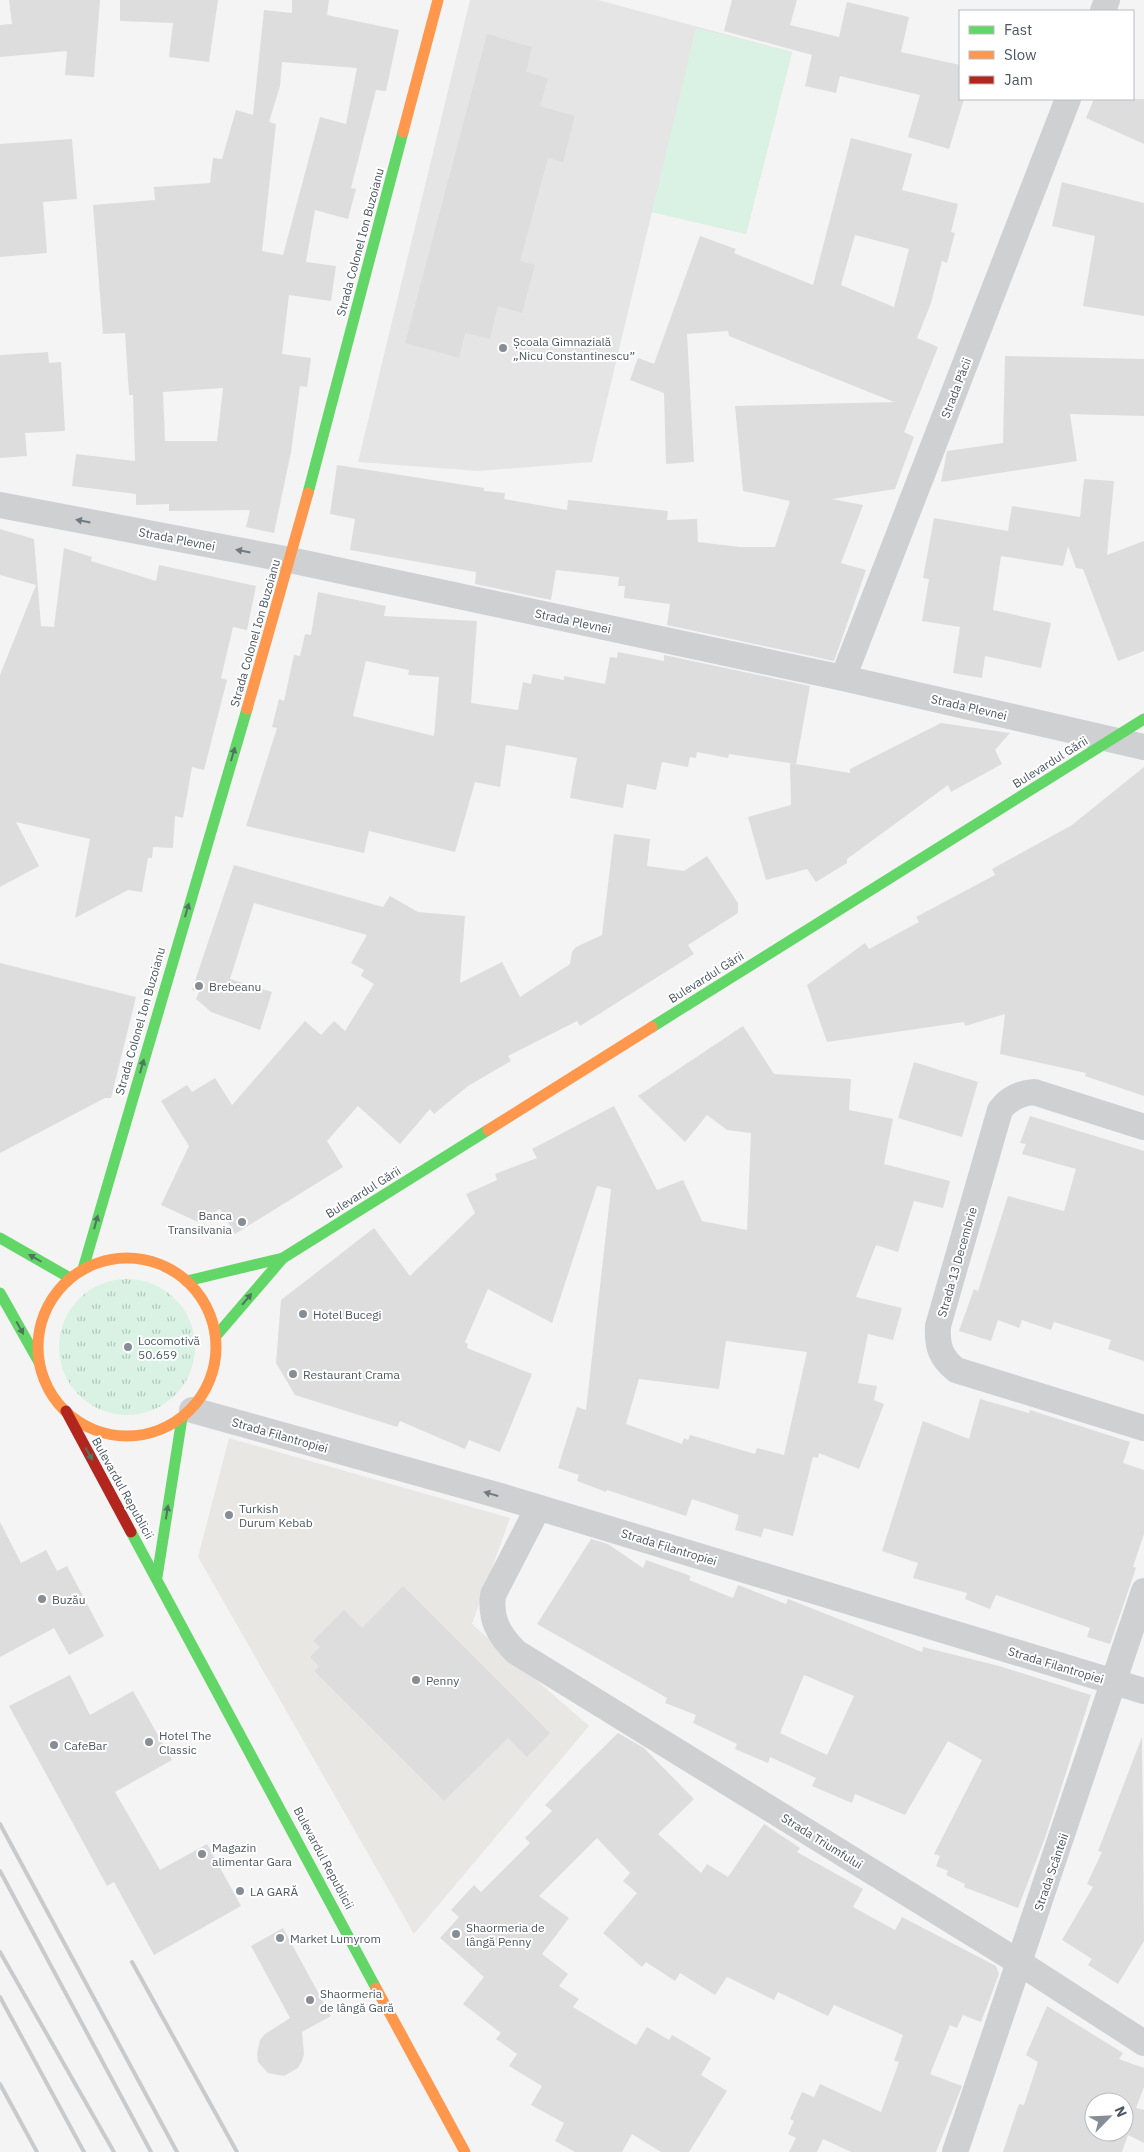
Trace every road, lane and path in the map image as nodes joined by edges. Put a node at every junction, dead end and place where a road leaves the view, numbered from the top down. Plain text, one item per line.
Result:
1 (438, 0) edge
2 (1068, 100) edge
3 (0, 505) edge
4 (290, 560) junction
5 (843, 678) junction
6 (1144, 719) edge
7 (1110, 740) junction
8 (1144, 747) edge
9 (1144, 1127) edge
10 (0, 1238) edge
11 (282, 1258) junction
12 (83, 1269) junction
13 (70, 1278) junction
14 (187, 1281) junction
15 (0, 1293) edge
16 (216, 1336) junction
17 (40, 1364) junction
18 (66, 1411) junction
19 (187, 1414) junction
20 (1144, 1428) edge
21 (538, 1508) junction
22 (157, 1578) junction
23 (1144, 1591) edge
24 (1114, 1682) junction
25 (1144, 1691) edge
26 (1020, 1963) junction
27 (1144, 2042) edge
28 (465, 2152) edge
29 (955, 2152) edge

1 - 4 street, Strada Colonel Ion Buzoianu
2 - 5 street, Strada Păcii
4 -> 3 street, Strada Plevnei
4 - 5 street, Strada Plevnei
12 -> 4 street, Strada Colonel Ion Buzoianu
5 - 7 street, Strada Plevnei
6 - 7 street, Bulevardul Gării
7 - 8 street, Strada Plevnei
7 - 11 street, Bulevardul Gării
9 - 20 street, Strada 13 Decembrie
13 -> 10 street
11 - 14 street, Bulevardul Gării
16 -> 11 street, Bulevardul Gării
12 - 13 street
12 - 14 street
13 - 17 street
14 - 16 street
15 -> 17 street
16 - 19 street
17 - 18 street
18 - 19 street
18 -> 22 street, Bulevardul Republicii
21 -> 19 street, Strada Filantropiei
22 -> 19 street, Bulevardul Republicii
21 - 24 street, Strada Filantropiei
21 - 26 street, Strada Triumfului
22 - 28 street, Bulevardul Republicii
23 - 24 street, Strada Scânteii
24 - 25 street, Strada Filantropiei
24 - 26 street, Strada Scânteii
26 - 27 street, Strada Triumfului
26 - 29 street, Strada Scânteii

